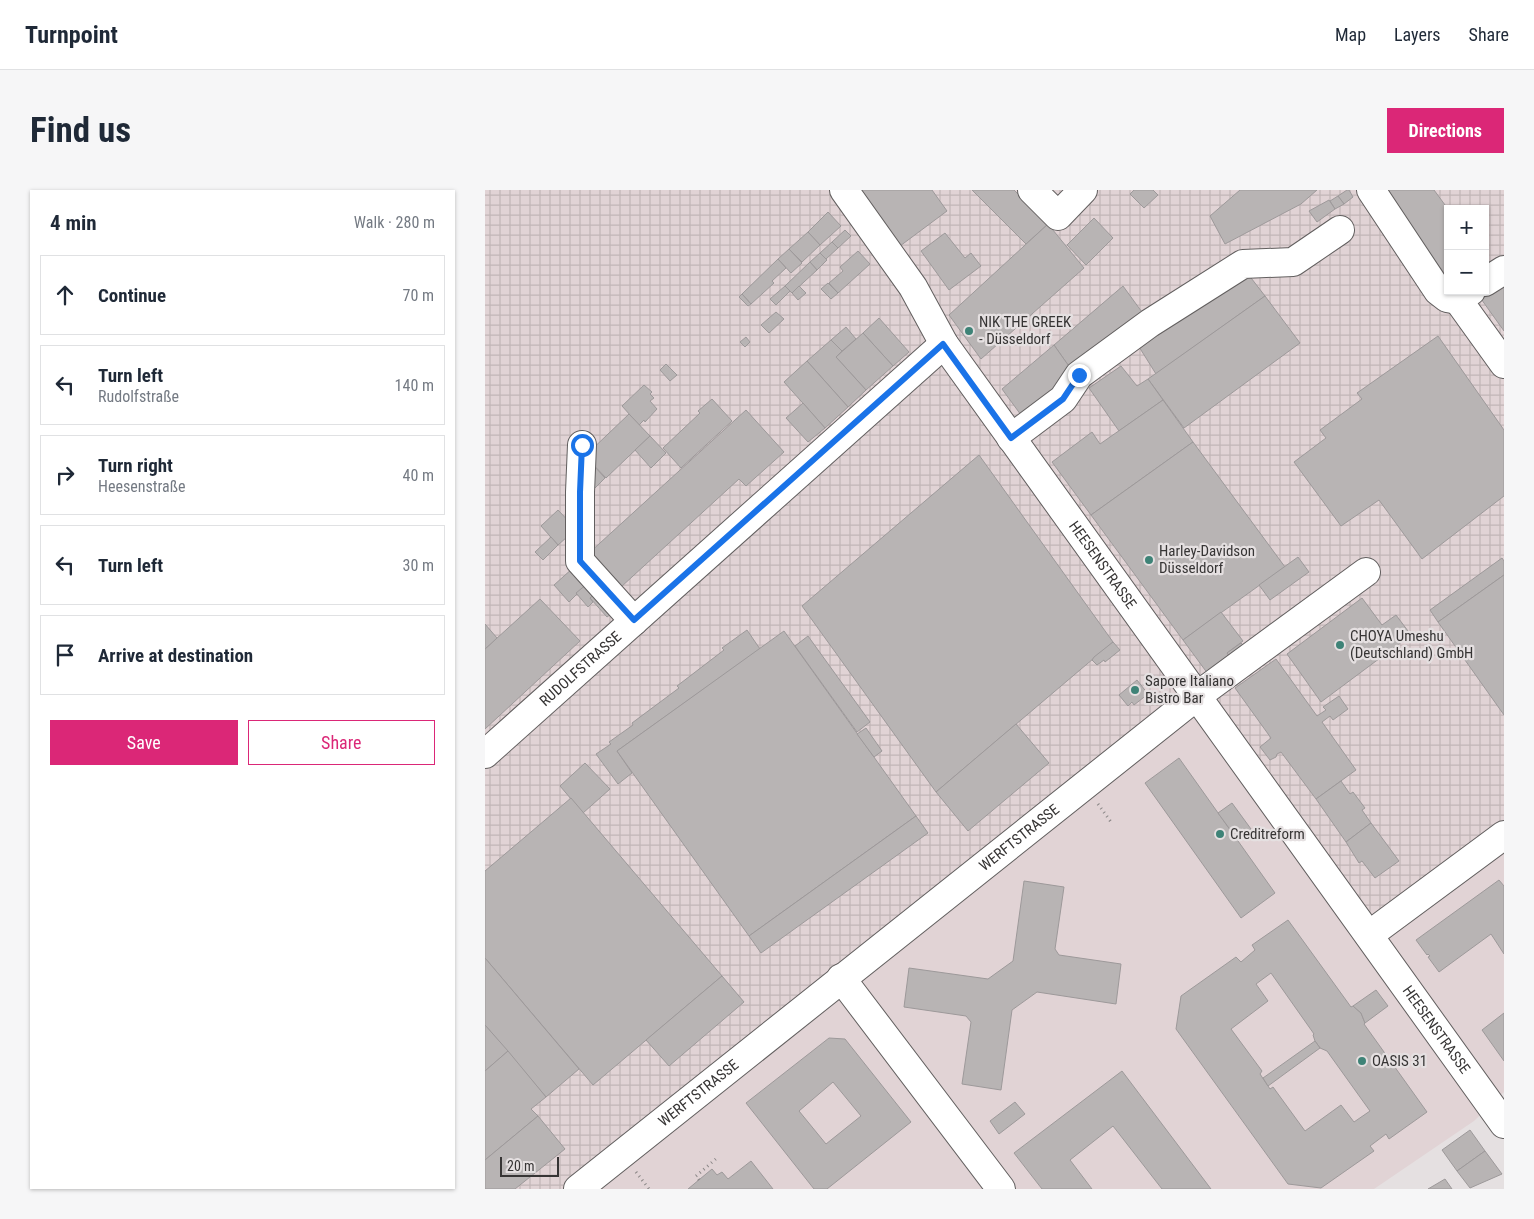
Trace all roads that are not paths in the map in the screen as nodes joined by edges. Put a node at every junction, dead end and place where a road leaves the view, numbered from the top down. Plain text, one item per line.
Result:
1 (844, 190) edge
2 (1032, 190) edge
3 (1083, 190) edge
4 (1371, 190) edge
5 (1340, 230) dead end
6 (1504, 270) edge
7 (1489, 279) edge
8 (1465, 296) edge
9 (943, 344) junction
10 (1504, 364) edge
11 (1011, 438) junction
12 (582, 445) dead end
13 (1366, 572) dead end
14 (634, 620) junction
15 (1197, 696) junction
16 (485, 754) edge
17 (1498, 839) edge
18 (1369, 935) junction
19 (841, 978) junction
20 (1504, 1124) edge
21 (578, 1189) edge
22 (1001, 1189) edge

1 - 9 street, HEESENSTRASSE
2 - 3 street
4 - 8 street
5 - 11 street
6 - 7 street
8 - 10 street
9 - 11 street, HEESENSTRASSE
9 - 14 street, RUDOLFSTRASSE
11 - 15 street, HEESENSTRASSE
12 - 14 street
13 - 15 street, WERFTSTRASSE
14 - 16 street, RUDOLFSTRASSE
15 - 18 street, HEESENSTRASSE
15 - 19 street, WERFTSTRASSE
17 - 18 street
18 - 20 street, HEESENSTRASSE
19 - 21 street, WERFTSTRASSE
19 - 22 street

